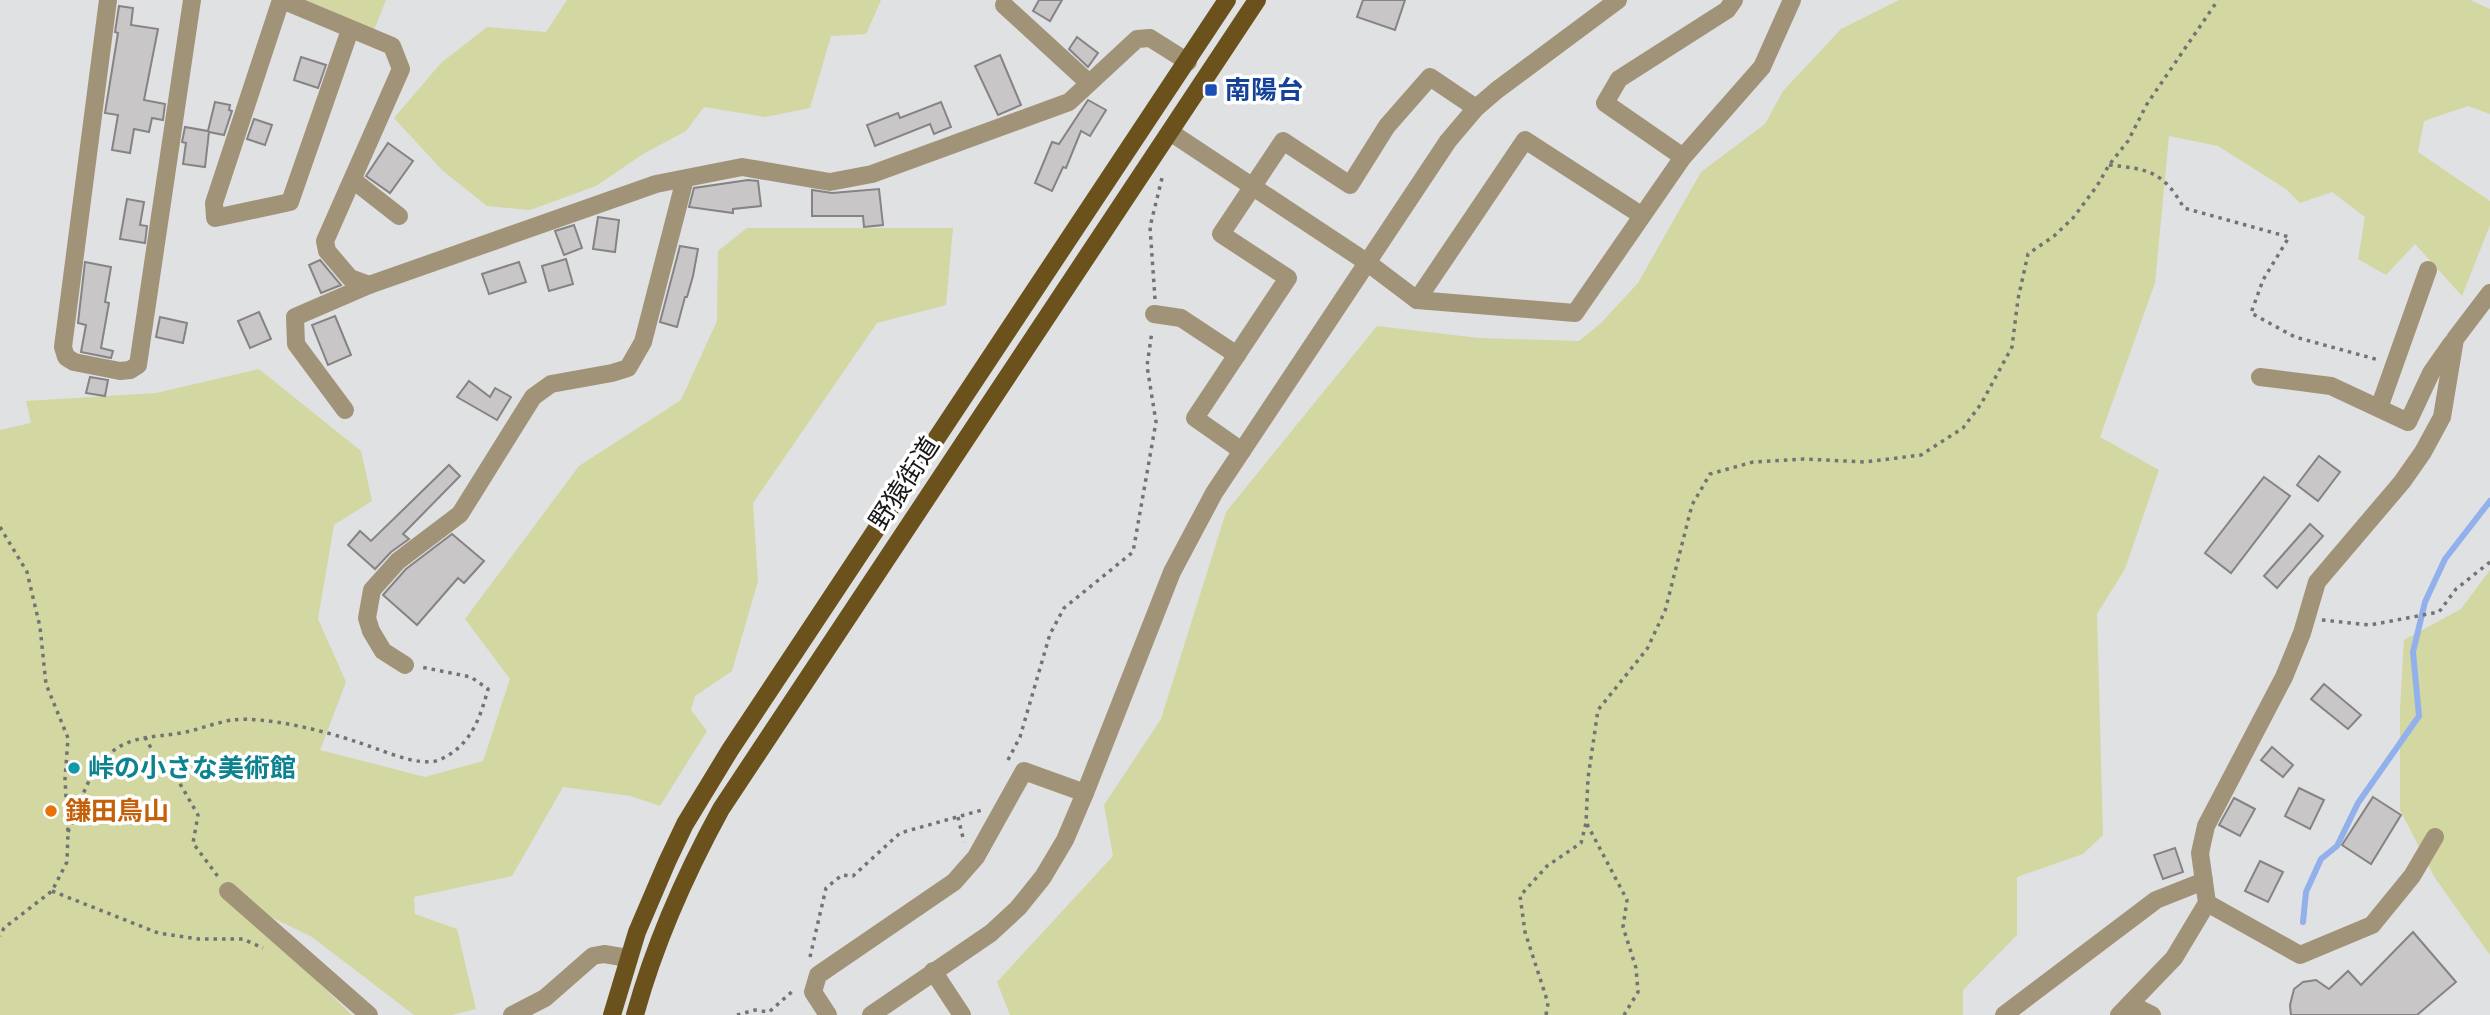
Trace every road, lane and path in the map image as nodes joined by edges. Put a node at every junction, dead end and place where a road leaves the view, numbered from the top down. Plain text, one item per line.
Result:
1 (108, 0) edge
2 (192, 0) edge
3 (281, 0) edge
4 (1227, 0) edge
5 (1257, 0) edge
6 (1618, 0) edge
7 (1734, 0) edge
8 (2218, 0) edge
9 (1786, 3) edge
10 (1004, 5) dead end
11 (350, 30) junction
12 (1188, 62) junction
13 (1089, 83) junction
14 (1476, 108) junction
15 (1170, 132) junction
16 (1683, 157) junction
17 (2109, 164) junction
18 (1165, 166) dead end
19 (685, 179) junction
20 (353, 180) junction
21 (1252, 187) junction
22 (1641, 215) junction
23 (399, 216) dead end
24 (1368, 263) junction
25 (2428, 270) dead end
26 (369, 285) junction
27 (2490, 293) edge
28 (1417, 300) junction
29 (1154, 314) junction
30 (2455, 339) junction
31 (1237, 355) junction
32 (2393, 364) junction
33 (2260, 377) dead end
34 (2379, 408) junction
35 (345, 410) dead end
36 (1242, 451) junction
37 (0, 527) edge
38 (2490, 562) edge
39 (2306, 618) junction
40 (405, 665) joint
41 (145, 737) junction
42 (1007, 762) dead end
43 (1085, 793) junction
44 (988, 799) dead end
45 (958, 817) junction
46 (1586, 823) junction
47 (68, 832) junction
48 (2435, 837) dead end
49 (965, 848) dead end
50 (2204, 881) junction
51 (52, 891) junction
52 (228, 891) joint
53 (2207, 903) junction
54 (0, 936) edge
55 (265, 948) dead end
56 (628, 958) junction
57 (809, 961) dead end
58 (933, 971) junction
59 (799, 981) dead end
60 (2124, 1009) edge
61 (369, 1015) edge
62 (512, 1015) edge
63 (612, 1015) edge
64 (635, 1015) edge
65 (737, 1015) edge
66 (828, 1015) edge
67 (871, 1015) edge
68 (962, 1015) edge
69 (1546, 1015) edge
70 (1624, 1015) edge
71 (2004, 1015) edge
72 (2152, 1015) edge

1 - 2 street
3 - 11 street
3 - 11 street
4 - 12 main road, 野猿街道
5 - 15 main road, 野猿街道
6 - 14 street
7 - 16 street
8 - 17 path
9 - 16 street
10 - 13 street
11 - 20 street
12 - 13 street
12 - 56 main road, 野猿街道
13 - 19 street
14 - 21 street
14 - 24 street
15 - 21 street
15 - 64 main road, 野猿街道
16 - 22 street
17 - 32 path
17 - 46 path
18 - 29 path
19 - 26 street
19 - 40 street
20 - 23 street
20 - 26 street
21 - 24 street
21 - 31 street
22 - 28 street
22 - 28 street
24 - 28 street
24 - 36 street
25 - 32 street
26 - 35 street
27 - 30 street
29 - 31 street
29 - 42 path
30 - 34 street
30 - 39 street
31 - 36 street
32 - 34 street
33 - 34 street
36 - 43 street
37 - 47 path
38 - 39 path
39 - 50 street
40 - 41 path
41 - 47 path
41 - 52 path
43 - 58 street
43 - 66 street
44 - 45 path
45 - 49 path
45 - 57 path
46 - 69 path
46 - 70 path
47 - 51 path
48 - 53 street
50 - 53 street
50 - 71 street
51 - 54 path
51 - 55 path
52 - 61 street
53 - 60 street
56 - 62 street
56 - 63 main road, 野猿街道
58 - 67 street
58 - 68 street
59 - 65 path
60 - 72 street

